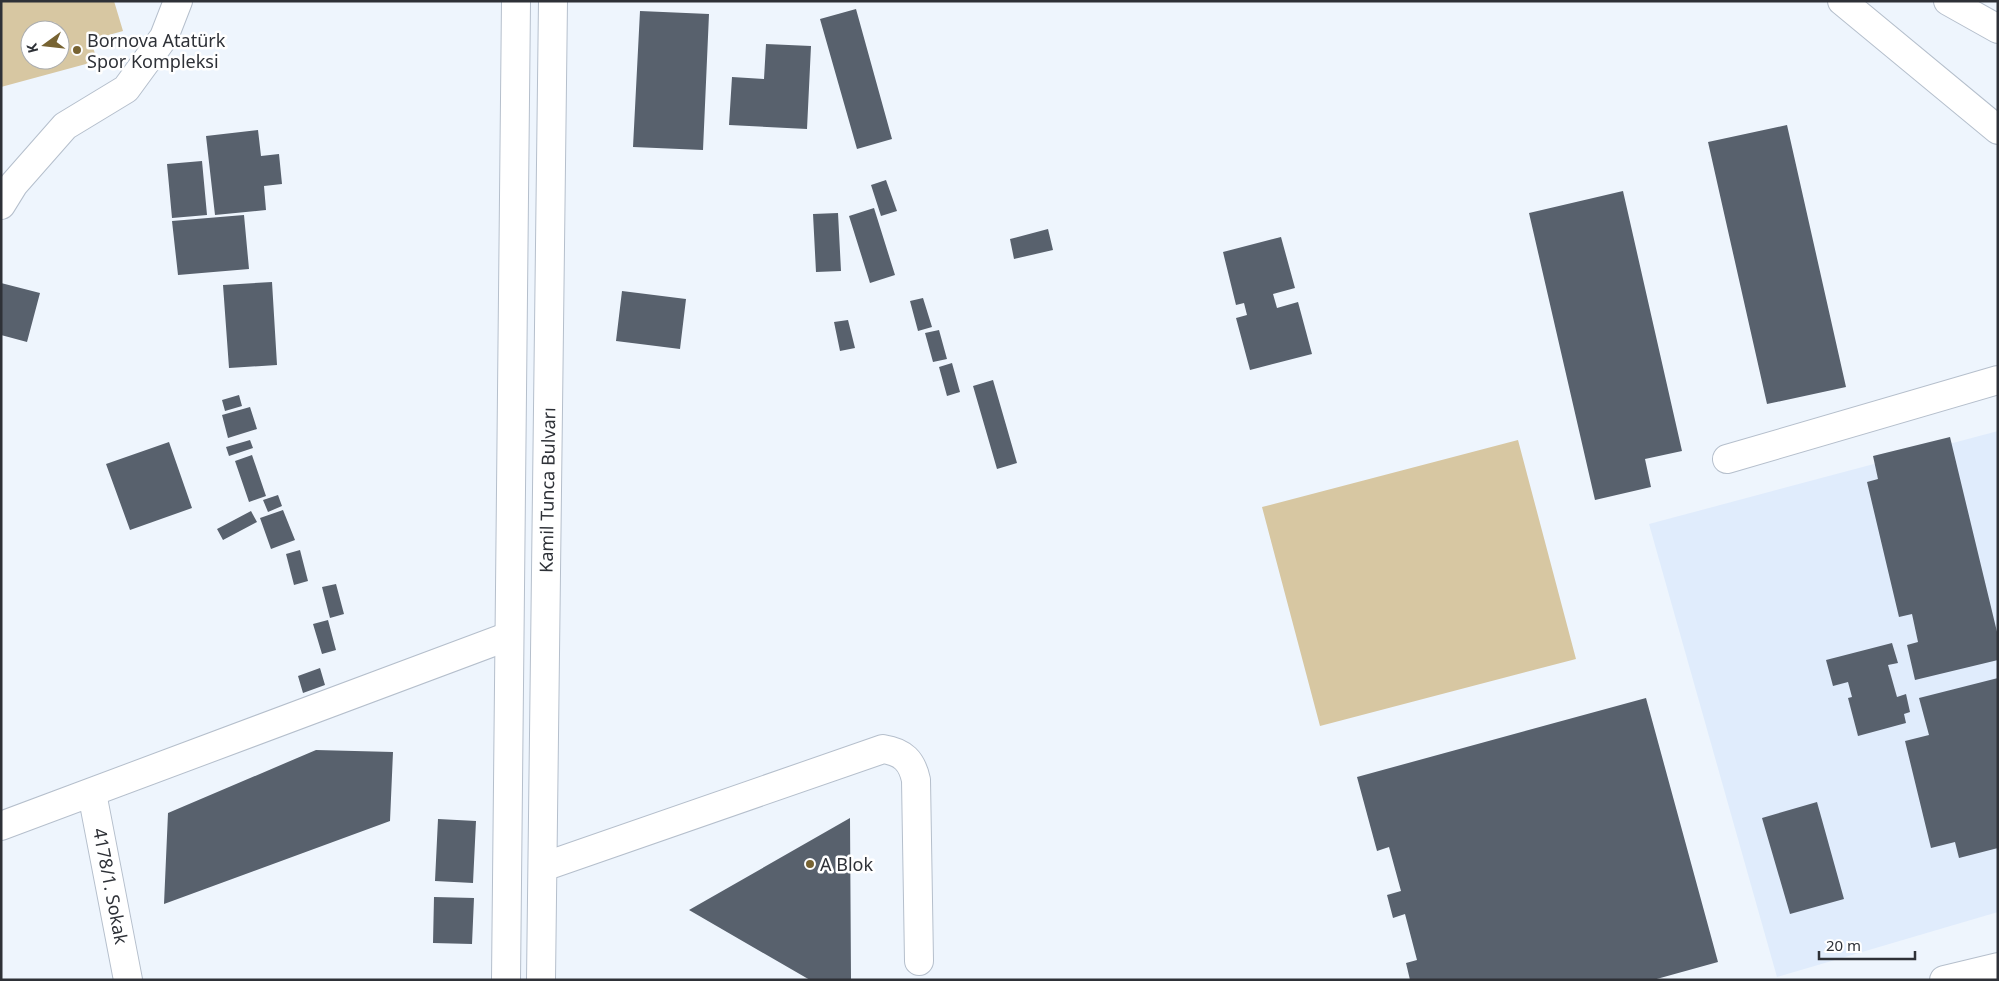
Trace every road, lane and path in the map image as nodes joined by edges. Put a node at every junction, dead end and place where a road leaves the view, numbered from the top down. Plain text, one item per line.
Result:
1 (178, 1) edge
2 (516, 1) edge
3 (553, 1) edge
4 (1842, 1) edge
5 (1948, 1) edge
6 (1998, 29) edge
7 (1998, 130) edge
8 (5, 191) edge
9 (1998, 380) edge
10 (1727, 459) dead end
11 (509, 636) junction
12 (92, 793) junction
13 (1, 826) edge
14 (543, 867) junction
15 (919, 961) dead end
16 (1998, 967) edge
17 (128, 980) edge
18 (506, 980) edge
19 (542, 980) edge
20 (1944, 980) edge

1 - 8 main road
2 - 11 main road, Kamil Tunca Bulvarı
3 - 14 main road, Kamil Tunca Bulvarı
4 - 7 main road
5 - 6 main road
9 - 10 main road
11 - 12 main road
11 - 18 main road, Kamil Tunca Bulvarı
12 - 13 main road
12 - 17 main road, 4178/1. Sokak
14 - 15 main road
14 - 19 main road, Kamil Tunca Bulvarı
16 - 20 main road

